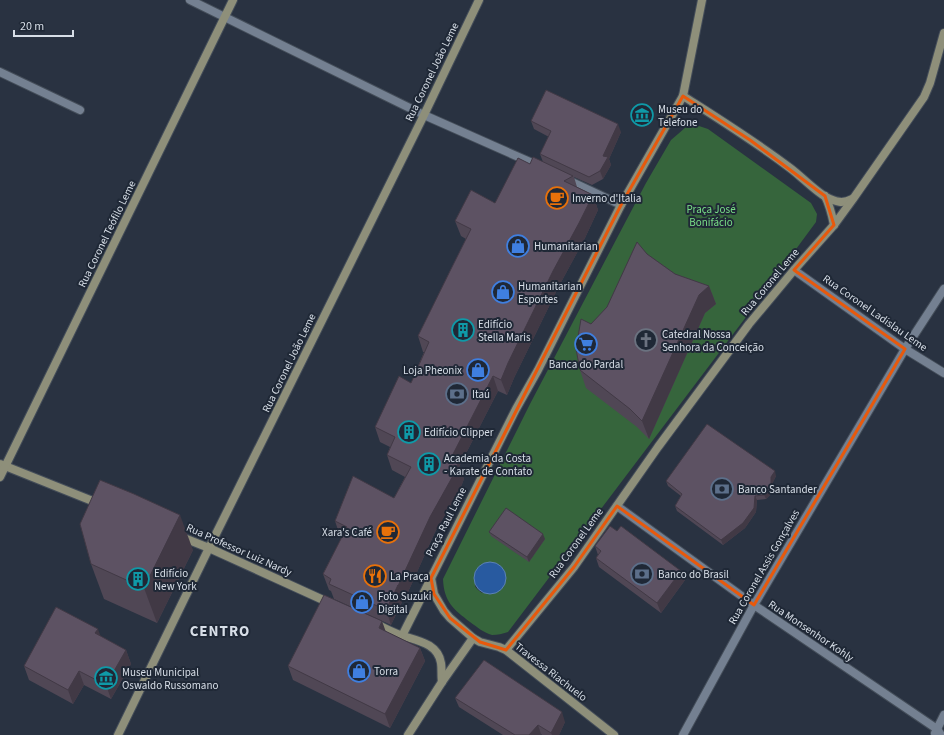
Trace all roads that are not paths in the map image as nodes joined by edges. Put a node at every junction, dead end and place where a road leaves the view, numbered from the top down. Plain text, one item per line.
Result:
1 (190, 0) edge
2 (234, 0) edge
3 (478, 0) edge
4 (702, 0) edge
5 (225, 17) junction
6 (944, 33) edge
7 (0, 72) edge
8 (683, 96) junction
9 (80, 110) dead end
10 (424, 115) junction
11 (549, 171) edge
12 (563, 178) edge
13 (825, 196) junction
14 (853, 199) junction
15 (621, 205) junction
16 (834, 225) junction
17 (794, 270) junction
18 (944, 289) edge
19 (905, 349) junction
20 (944, 373) edge
21 (3, 465) edge
22 (0, 477) edge
23 (617, 506) junction
24 (107, 507) edge
25 (172, 534) edge
26 (209, 548) junction
27 (430, 578) junction
28 (754, 605) junction
29 (339, 607) edge
30 (367, 620) edge
31 (402, 636) junction
32 (473, 638) junction
33 (506, 650) junction
34 (442, 682) junction
35 (944, 716) edge
36 (939, 732) edge
37 (118, 735) edge
38 (408, 735) edge
39 (614, 735) edge
40 (683, 735) edge

1 - 5 street
2 - 5 street, Rua Coronel Teófilo Leme
3 - 10 street, Rua Coronel João Leme
4 - 8 street
5 - 10 street
5 - 21 street, Rua Coronel Teófilo Leme
6 - 14 street, Rua Coronel Leme
7 - 9 street
8 - 13 street
8 - 15 street
10 - 11 street
10 - 26 street, Rua Coronel João Leme
12 - 15 street
13 - 14 street
13 - 16 street
14 - 16 street, Rua Coronel Leme
15 - 27 street, Praça Raul Leme
16 - 17 street, Rua Coronel Leme
17 - 19 street, Rua Coronel Ladislau Leme
17 - 23 street, Rua Coronel Leme
18 - 19 street, Rua Coronel Assis Gonçalves
19 - 20 street, Rua Coronel Ladislau Leme
19 - 28 street, Rua Coronel Assis Gonçalves
21 - 22 street, Rua Coronel Teófilo Leme
21 - 24 street
23 - 28 street, Rua Monsenhor Kohly
23 - 33 street, Rua Coronel Leme
25 - 26 street, Rua Professor Luiz Nardy
26 - 29 street, Rua Professor Luiz Nardy
26 - 37 street, Rua Coronel João Leme
27 - 31 street, Praça Raul Leme
27 - 32 street, Travessa Riachuelo
28 - 36 street, Rua Monsenhor Kohly
28 - 40 street, Rua Coronel Assis Gonçalves
30 - 31 street
31 - 34 street
32 - 33 street, Travessa Riachuelo
32 - 34 street
33 - 39 street, Travessa Riachuelo
34 - 38 street
35 - 36 street

